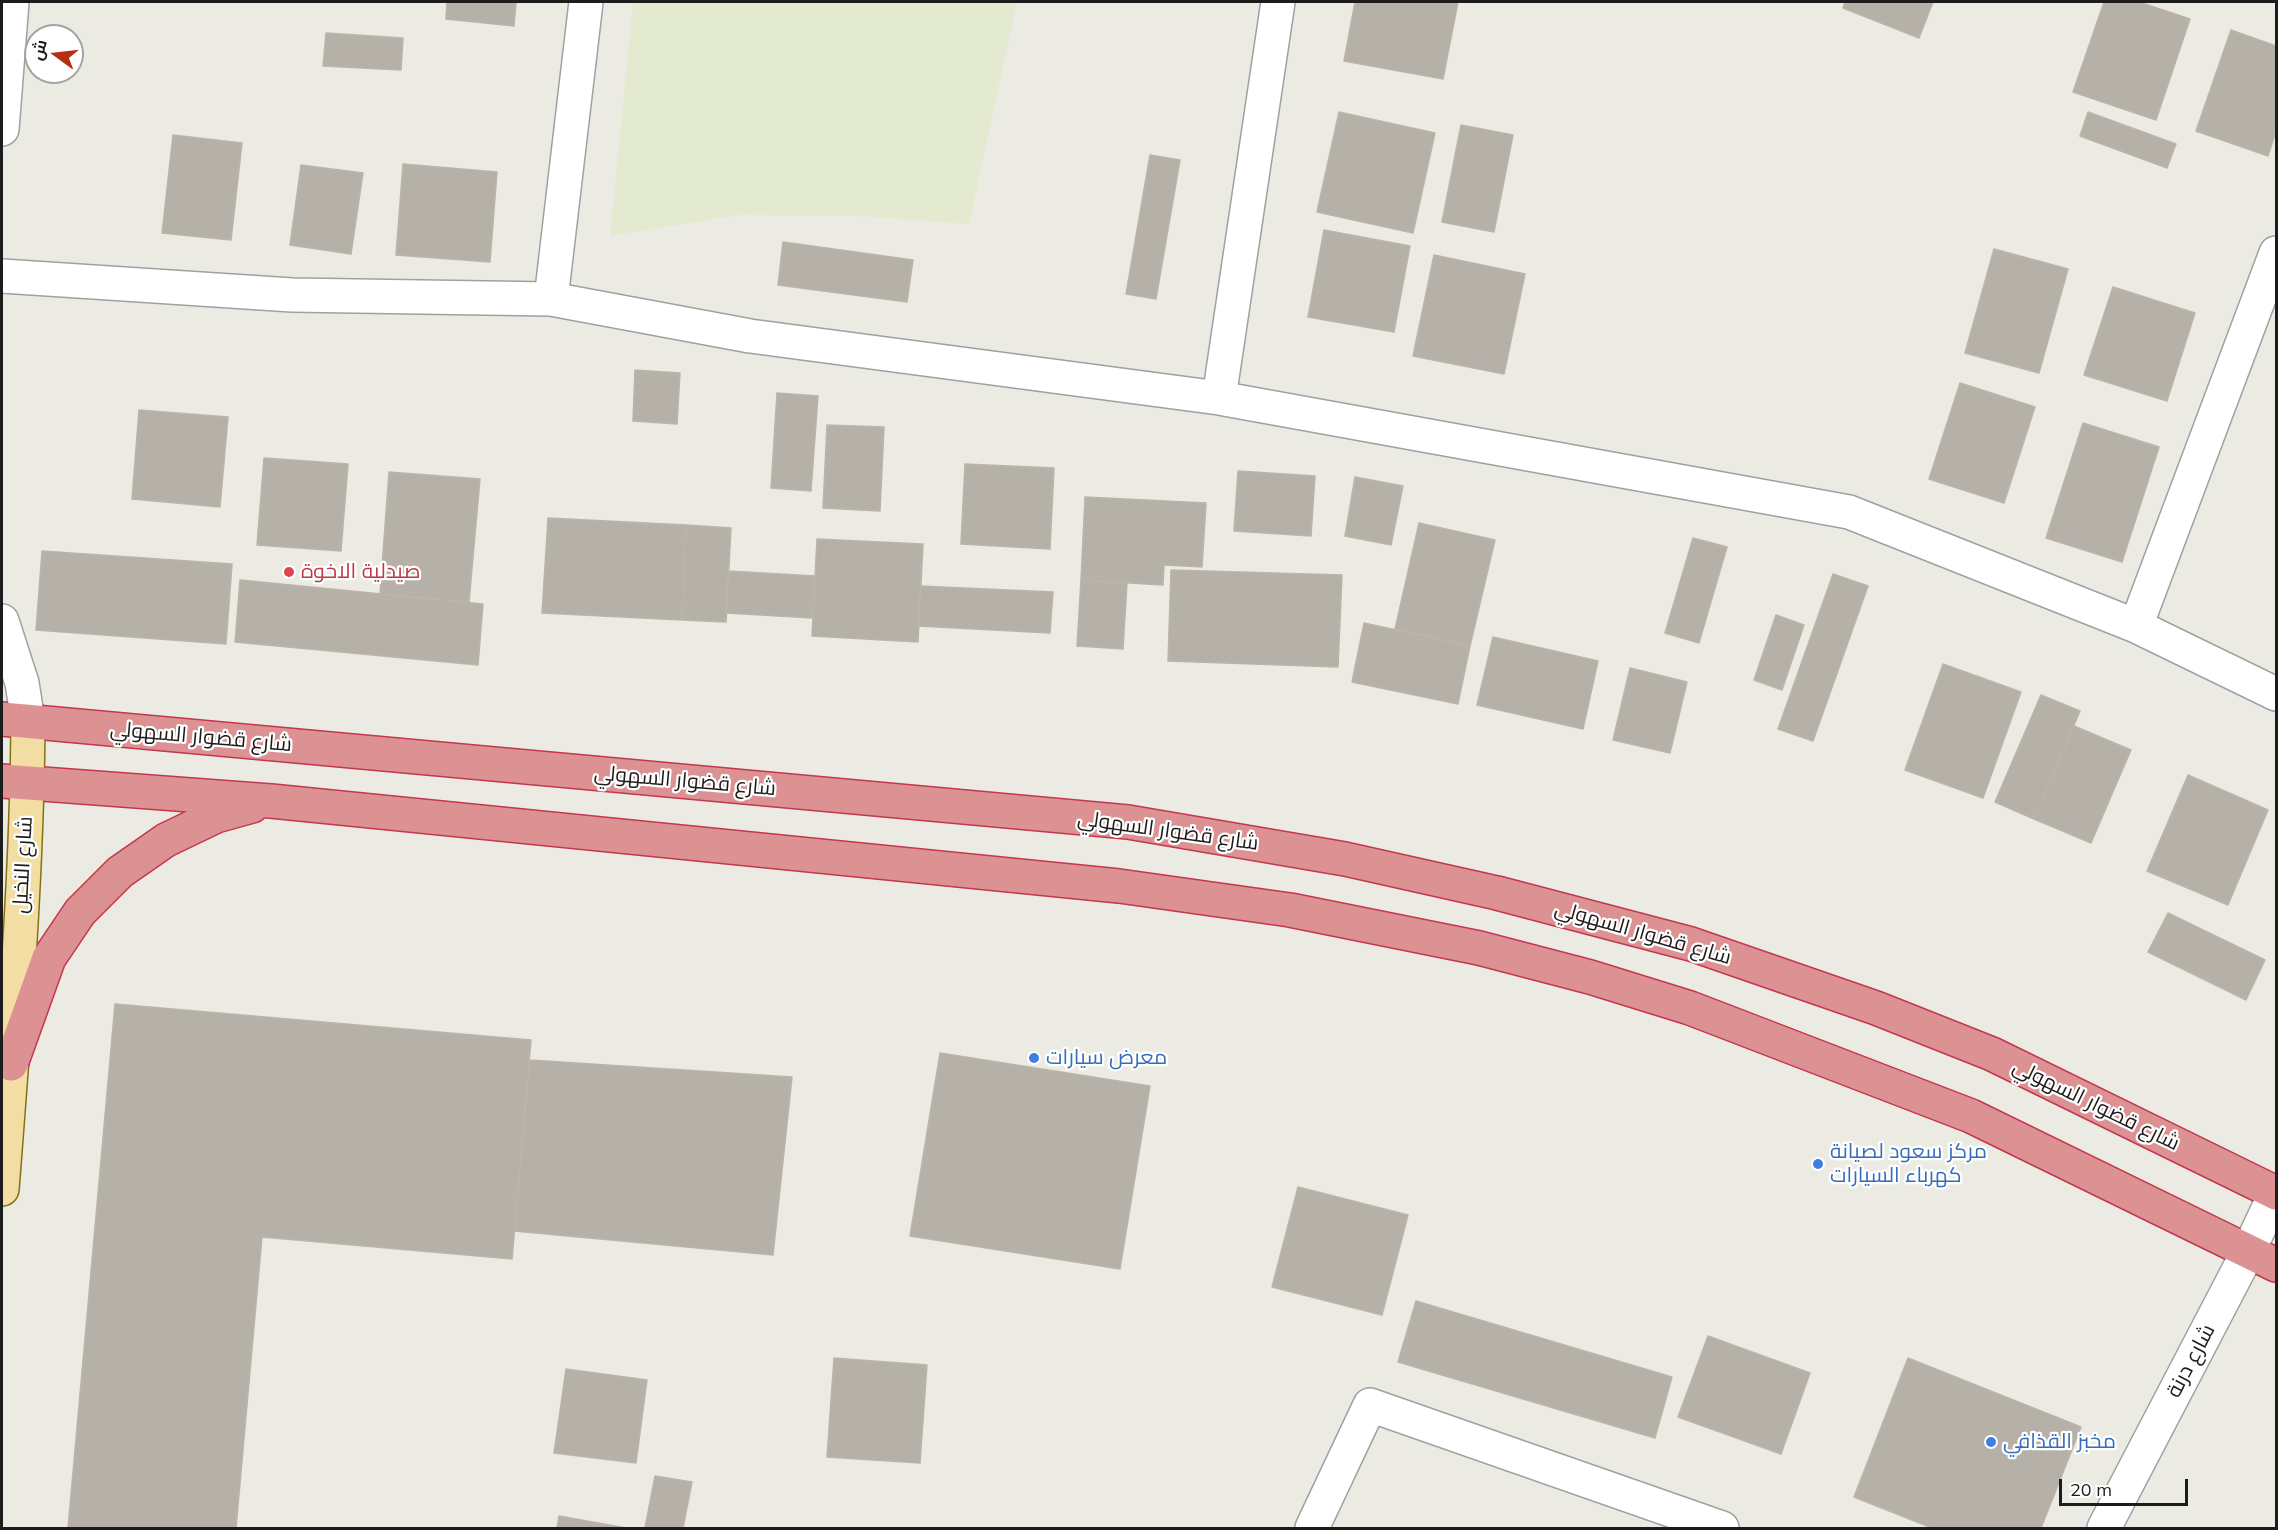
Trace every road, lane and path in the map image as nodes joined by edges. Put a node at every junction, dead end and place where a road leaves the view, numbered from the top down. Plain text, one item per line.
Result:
1 (12, 2) edge
2 (586, 2) edge
3 (1278, 2) edge
4 (2, 129) edge
5 (2277, 253) edge
6 (2, 276) edge
7 (550, 299) junction
8 (1219, 398) junction
9 (2, 621) edge
10 (2136, 626) junction
11 (2277, 694) edge
12 (15, 720) edge
13 (15, 782) edge
14 (271, 801) junction
15 (11, 1064) junction
16 (2, 1189) edge
17 (2276, 1192) edge
18 (2263, 1258) edge
19 (1312, 1528) edge
20 (1722, 1528) edge
21 (2104, 1528) edge

1 - 4 street
2 - 7 street
3 - 8 street
5 - 10 street
6 - 7 street
7 - 8 street
8 - 10 street
9 - 12 street
10 - 11 street
12 - 13 main road, شارع النخيل
12 - 17 highway, شارع قضوار السهولي
13 - 14 highway
13 - 15 main road, شارع النخيل
14 - 15 highway
14 - 18 highway
15 - 16 main road, شارع النخيل
17 - 18 street, شارع درنة
18 - 21 street, شارع درنة
19 - 20 street

